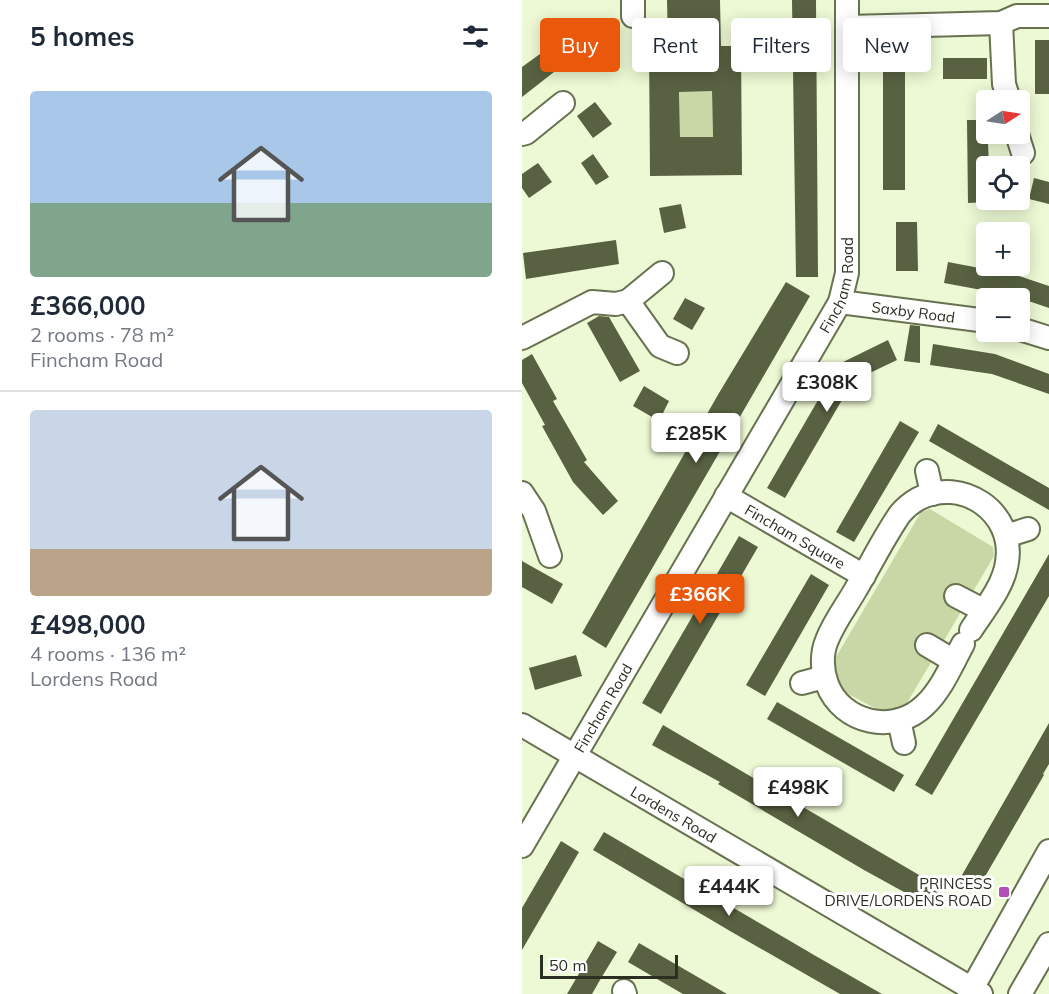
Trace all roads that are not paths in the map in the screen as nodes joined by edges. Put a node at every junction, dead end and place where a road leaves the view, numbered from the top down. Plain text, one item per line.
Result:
1 (848, 0) edge
2 (1011, 13) edge
3 (1049, 16) edge
4 (848, 18) edge
5 (931, 20) edge
6 (848, 72) edge
7 (1006, 90) edge
8 (563, 103) dead end
9 (522, 134) edge
10 (663, 273) dead end
11 (628, 301) junction
12 (840, 302) junction
13 (976, 320) edge
14 (1030, 332) edge
15 (523, 335) edge
16 (1049, 338) edge
17 (676, 353) dead end
18 (927, 471) dead end
19 (522, 493) edge
20 (932, 494) junction
21 (726, 496) junction
22 (1028, 529) dead end
23 (1006, 536) junction
24 (549, 556) dead end
25 (864, 576) junction
26 (956, 596) dead end
27 (983, 610) junction
28 (927, 645) dead end
29 (963, 645) junction
30 (825, 676) junction
31 (802, 683) dead end
32 (899, 720) junction
33 (522, 725) edge
34 (904, 743) dead end
35 (575, 756) junction
36 (522, 846) edge
37 (1049, 851) edge
38 (1049, 944) edge
39 (974, 992) edge
40 (1020, 994) edge

1 - 4 street, Fincham Road
2 - 3 street
2 - 5 street
2 - 7 street
6 - 12 street, Fincham Road
8 - 9 street
10 - 11 street
11 - 15 street
11 - 17 street
12 - 13 street, Saxby Road
12 - 21 street, Fincham Road
14 - 16 street
18 - 20 street
19 - 24 street
20 - 23 street
20 - 25 street
21 - 25 street, Fincham Square
21 - 35 street, Fincham Road
22 - 23 street
23 - 27 street
25 - 30 street
26 - 27 street
27 - 29 street
28 - 29 street
29 - 32 street
30 - 31 street
30 - 32 street
32 - 34 street
33 - 35 street, Lordens Road
35 - 36 street, Fincham Road
35 - 39 street, Lordens Road
37 - 39 street
38 - 40 street

